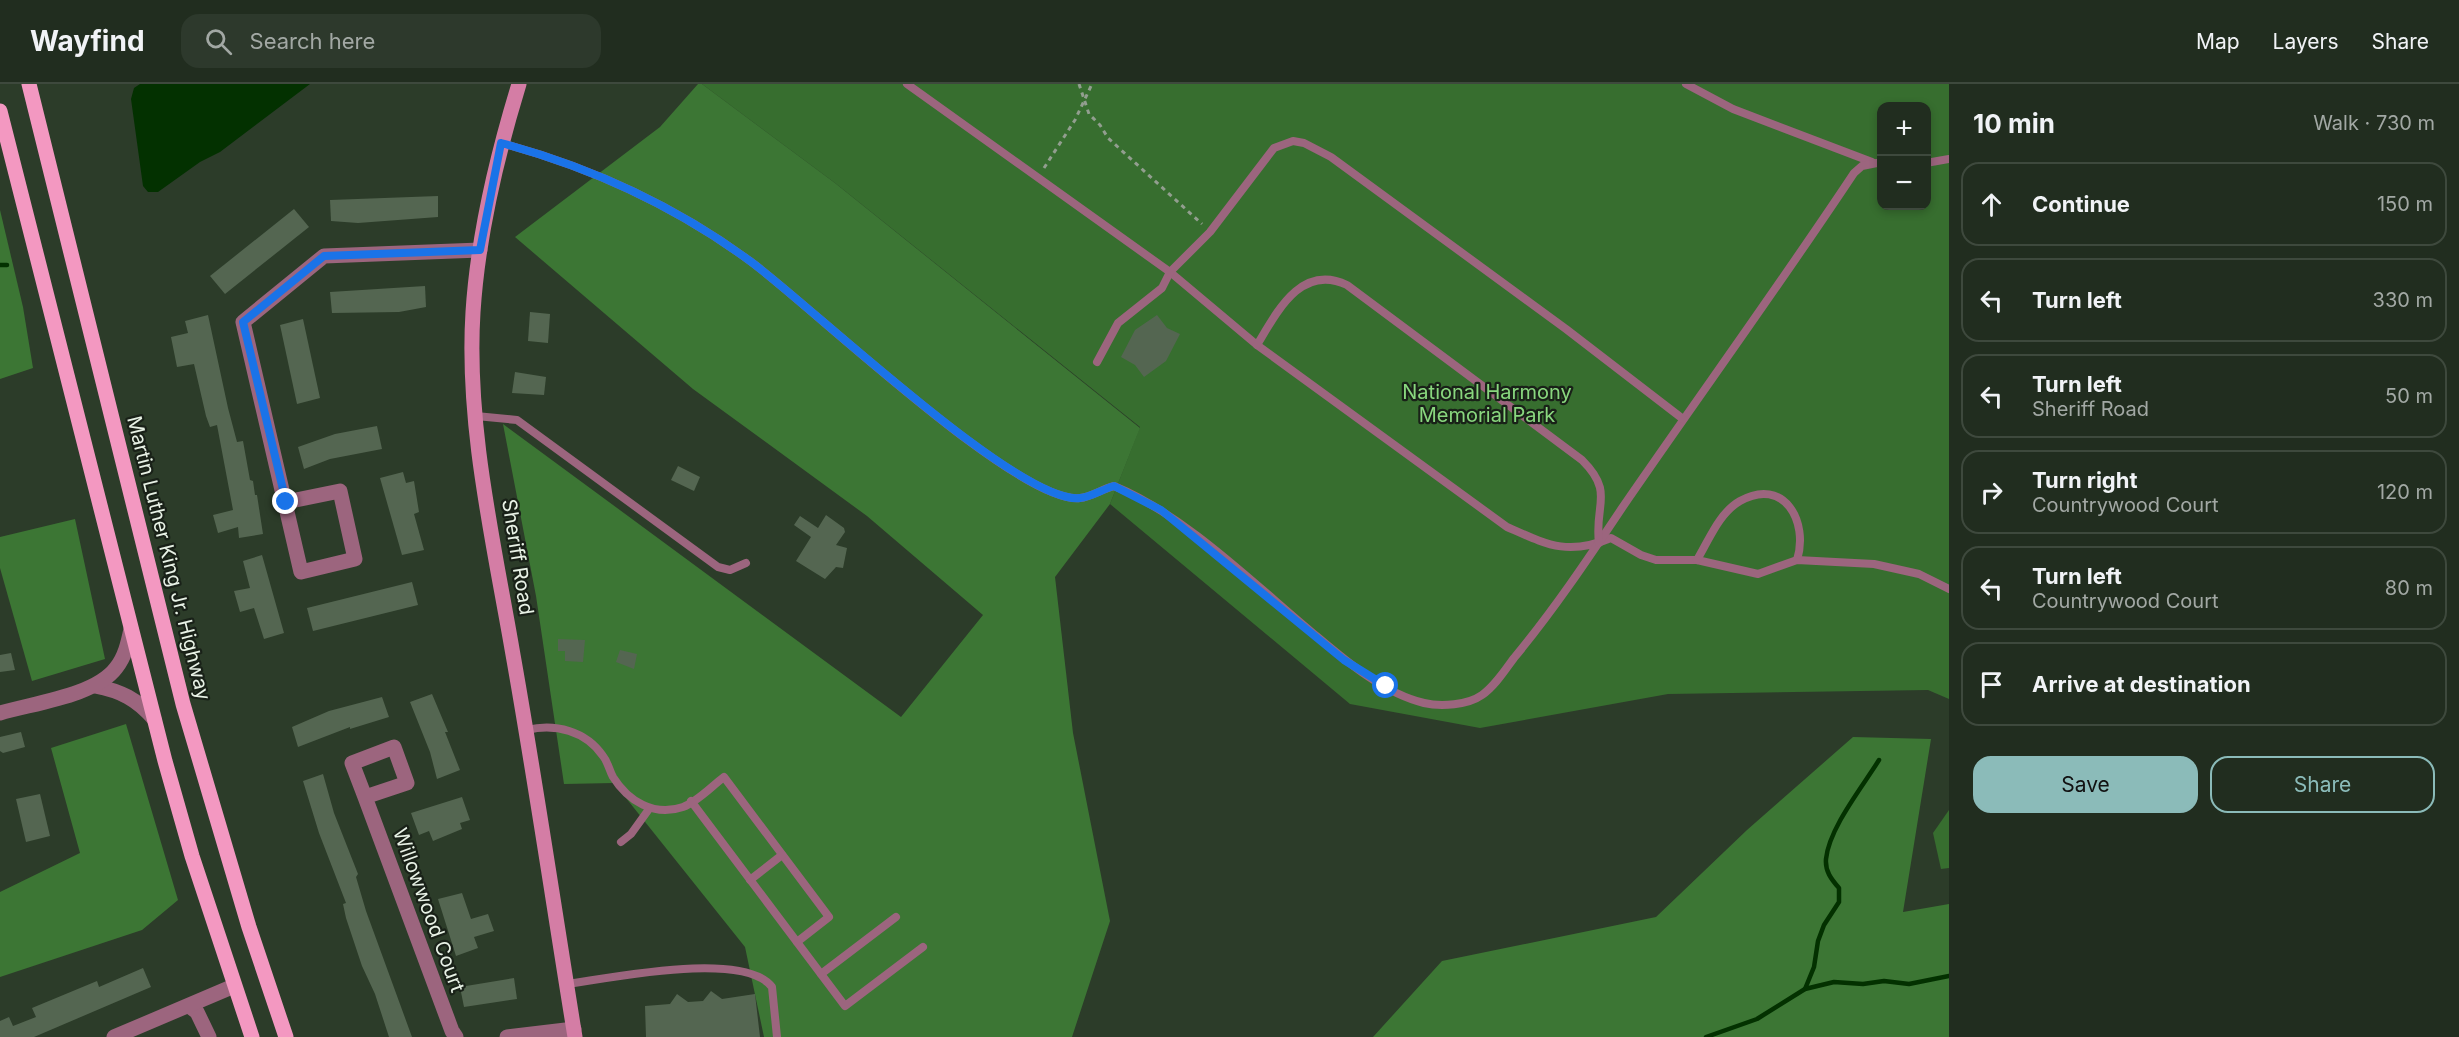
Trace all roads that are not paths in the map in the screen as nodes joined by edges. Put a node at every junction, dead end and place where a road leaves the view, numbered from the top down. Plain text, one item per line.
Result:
1 (29, 84) edge
2 (519, 84) edge
3 (907, 84) edge
4 (1686, 84) edge
5 (0, 111) edge
6 (501, 143) junction
7 (1949, 159) edge
8 (1872, 162) junction
9 (1877, 162) edge
10 (1931, 162) edge
11 (480, 250) junction
12 (1170, 272) junction
13 (1257, 345) junction
14 (1096, 362) dead end
15 (476, 416) junction
16 (1683, 419) junction
17 (286, 502) junction
18 (1599, 543) junction
19 (1697, 560) junction
20 (1797, 560) junction
21 (746, 563) dead end
22 (1949, 589) edge
23 (131, 629) junction
24 (95, 686) junction
25 (0, 713) edge
26 (154, 719) junction
27 (526, 730) junction
28 (365, 797) dead end
29 (691, 801) junction
30 (649, 808) junction
31 (621, 842) dead end
32 (782, 855) junction
33 (750, 880) junction
34 (896, 917) dead end
35 (797, 942) junction
36 (923, 947) dead end
37 (821, 974) junction
38 (567, 984) junction
39 (234, 986) junction
40 (189, 1006) junction
41 (574, 1033) edge
42 (114, 1037) edge
43 (209, 1037) edge
44 (252, 1037) edge
45 (286, 1037) edge
46 (456, 1037) edge
47 (507, 1037) edge
48 (777, 1037) edge

1 - 45 main road, Martin Luther King Jr. Highway
2 - 6 main road, Sheriff Road
3 - 12 lane
4 - 8 lane
5 - 23 main road
6 - 11 main road, Sheriff Road
6 - 18 lane
7 - 10 lane
8 - 9 lane
8 - 16 lane
11 - 15 main road, Sheriff Road
11 - 17 street
12 - 13 lane
12 - 14 lane
12 - 16 lane
13 - 18 lane
13 - 18 lane
15 - 21 lane
15 - 27 main road, Sheriff Road
16 - 18 lane
17 - 17 street
18 - 19 lane
19 - 20 lane
19 - 20 lane
20 - 22 lane
23 - 24 street
23 - 26 main road
24 - 25 street
24 - 26 street
26 - 39 main road
27 - 30 lane
27 - 38 main road, Sheriff Road
28 - 46 street, Willowwood Court
29 - 30 lane
29 - 32 lane
29 - 33 lane
30 - 31 lane
32 - 33 lane
32 - 35 lane
33 - 35 lane
34 - 37 lane
35 - 37 lane
36 - 37 lane
38 - 41 main road, Sheriff Road
38 - 48 lane
39 - 40 street
39 - 44 main road
40 - 42 street
40 - 43 street
41 - 47 street

